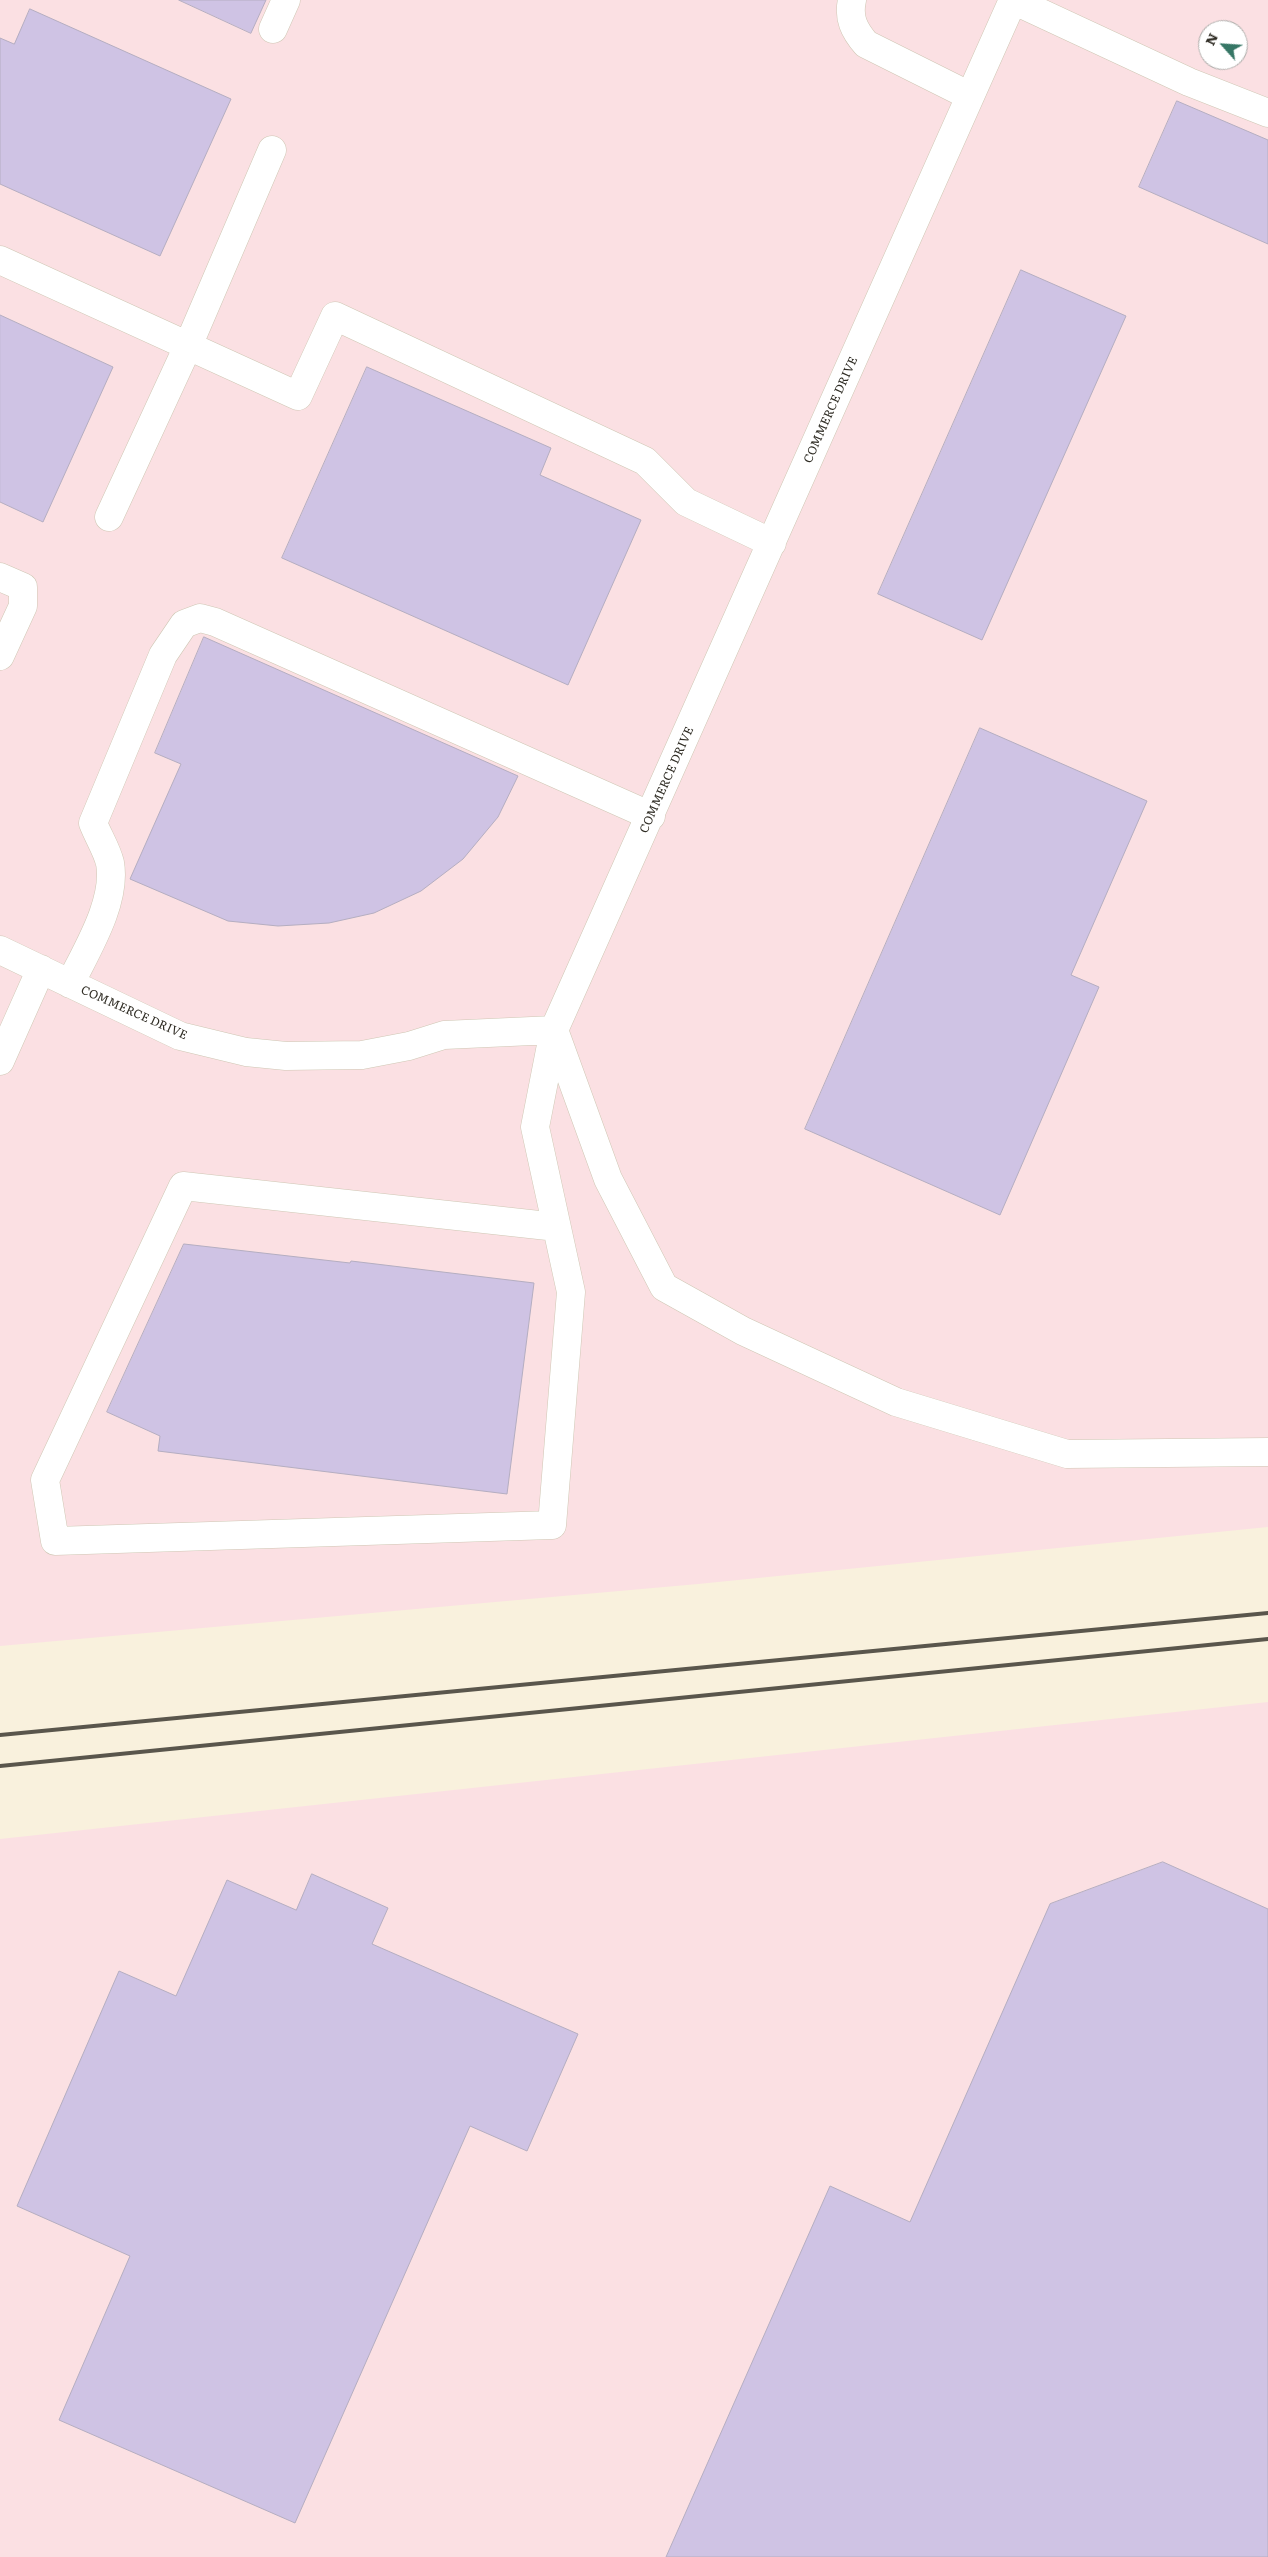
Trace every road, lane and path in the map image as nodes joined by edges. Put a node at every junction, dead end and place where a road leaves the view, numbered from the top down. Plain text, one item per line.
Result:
1 (286, 0) edge
2 (852, 0) edge
3 (1013, 0) edge
4 (273, 29) dead end
5 (970, 96) junction
6 (1268, 113) edge
7 (272, 150) dead end
8 (0, 260) edge
9 (188, 346) junction
10 (109, 516) dead end
11 (772, 543) junction
12 (0, 576) edge
13 (0, 656) edge
14 (651, 816) junction
15 (0, 950) edge
16 (41, 969) junction
17 (70, 984) junction
18 (554, 1030) junction
19 (0, 1061) edge
20 (558, 1227) junction
21 (1268, 1452) edge

1 - 4 street
2 - 5 street
3 - 5 street, COMMERCE DRIVE
3 - 6 street
5 - 11 street, COMMERCE DRIVE
7 - 9 street
8 - 9 street
9 - 10 street
9 - 11 street
11 - 14 street, COMMERCE DRIVE
12 - 13 street
14 - 17 street
14 - 18 street, COMMERCE DRIVE
15 - 16 street, COMMERCE DRIVE
16 - 17 street, COMMERCE DRIVE
16 - 19 street
17 - 18 street, COMMERCE DRIVE
18 - 20 street
18 - 21 street
20 - 20 street

